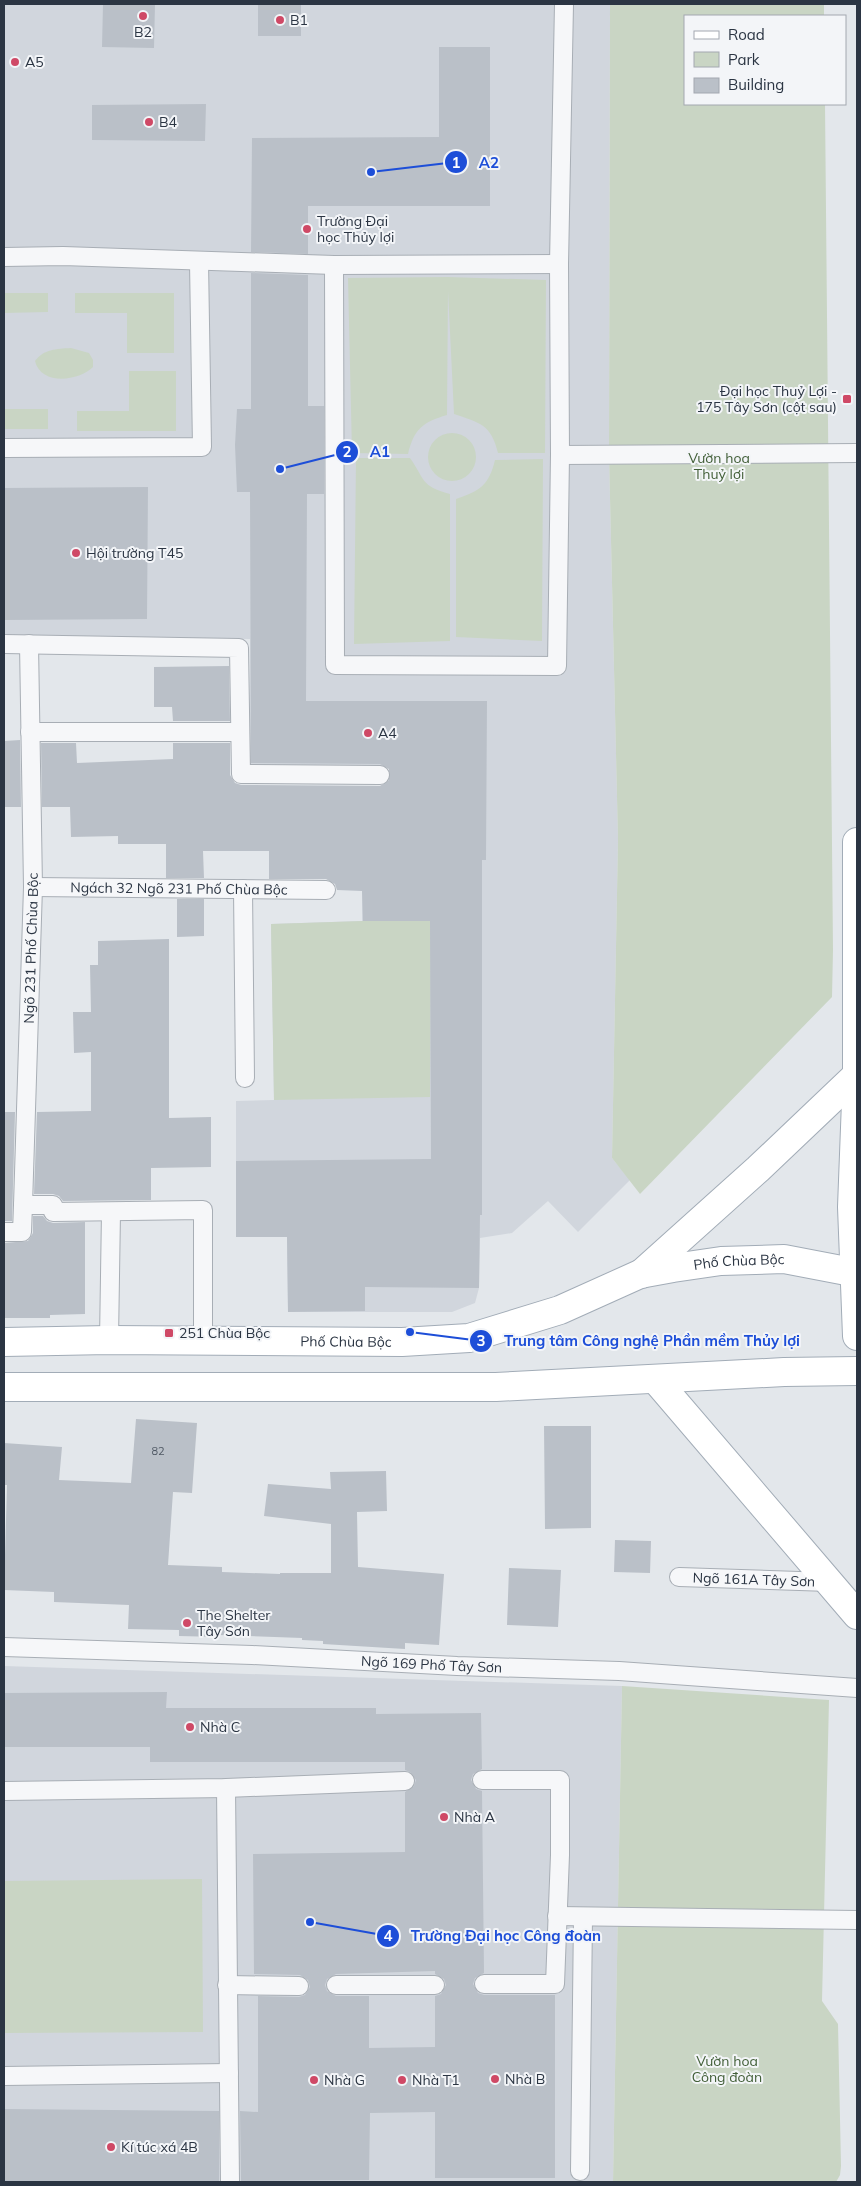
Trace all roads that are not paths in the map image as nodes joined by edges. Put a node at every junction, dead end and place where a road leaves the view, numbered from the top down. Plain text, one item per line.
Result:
1 (564, 4) edge
2 (4, 256) edge
3 (199, 262) junction
4 (559, 264) junction
5 (334, 265) junction
6 (4, 448) edge
7 (857, 453) edge
8 (560, 455) junction
9 (4, 644) edge
10 (29, 644) junction
11 (30, 732) junction
12 (240, 732) junction
13 (380, 774) dead end
14 (857, 842) edge
15 (32, 887) junction
16 (243, 889) junction
17 (326, 890) dead end
18 (857, 1075) edge
19 (245, 1078) dead end
20 (856, 1152) edge
21 (23, 1205) junction
22 (111, 1212) junction
23 (4, 1232) edge
24 (856, 1273) edge
25 (640, 1274) junction
26 (857, 1336) edge
27 (109, 1340) junction
28 (4, 1342) edge
29 (203, 1342) junction
30 (857, 1371) edge
31 (655, 1379) junction
32 (4, 1387) edge
33 (679, 1577) dead end
34 (828, 1582) junction
35 (857, 1615) edge
36 (4, 1647) edge
37 (857, 1688) edge
38 (482, 1780) dead end
39 (405, 1781) dead end
40 (226, 1788) junction
41 (4, 1791) edge
42 (557, 1916) junction
43 (583, 1917) junction
44 (857, 1920) edge
45 (484, 1984) dead end
46 (227, 1985) junction
47 (336, 1985) dead end
48 (435, 1985) dead end
49 (299, 1986) dead end
50 (229, 2072) junction
51 (4, 2076) edge
52 (580, 2171) dead end
53 (230, 2182) edge

1 - 4 lane
2 - 3 lane
3 - 5 lane
3 - 6 lane
4 - 5 lane
4 - 8 lane
5 - 8 lane
7 - 8 lane
9 - 10 lane
10 - 11 lane, Ngõ 231 Phố Chùa Bộc
10 - 12 lane
11 - 12 lane
11 - 15 lane, Ngõ 231 Phố Chùa Bộc
12 - 13 lane
14 - 18 main road
15 - 16 lane, Ngách 32 Ngõ 231 Phố Chùa Bộc
15 - 21 lane, Ngõ 231 Phố Chùa Bộc
16 - 17 lane, Ngách 32 Ngõ 231 Phố Chùa Bộc
16 - 19 lane
18 - 20 main road
18 - 25 main road
20 - 24 main road
21 - 22 lane
21 - 23 lane, Ngõ 231 Phố Chùa Bộc
22 - 27 lane
22 - 29 lane
24 - 25 main road, Phố Chùa Bộc
24 - 26 main road
25 - 29 main road, Phố Chùa Bộc
27 - 28 main road, Phố Chùa Bộc
27 - 29 main road, Phố Chùa Bộc
30 - 31 main road
31 - 32 main road
31 - 34 main road
33 - 34 lane, Ngõ 161A Tây Sơn
34 - 35 main road
36 - 37 lane, Ngõ 169 Phố Tây Sơn
38 - 42 lane
39 - 40 lane
40 - 41 lane
40 - 46 lane
42 - 43 lane
42 - 45 lane
43 - 44 lane
43 - 52 lane
46 - 49 lane
46 - 50 lane
47 - 48 lane
50 - 51 lane
50 - 53 lane

